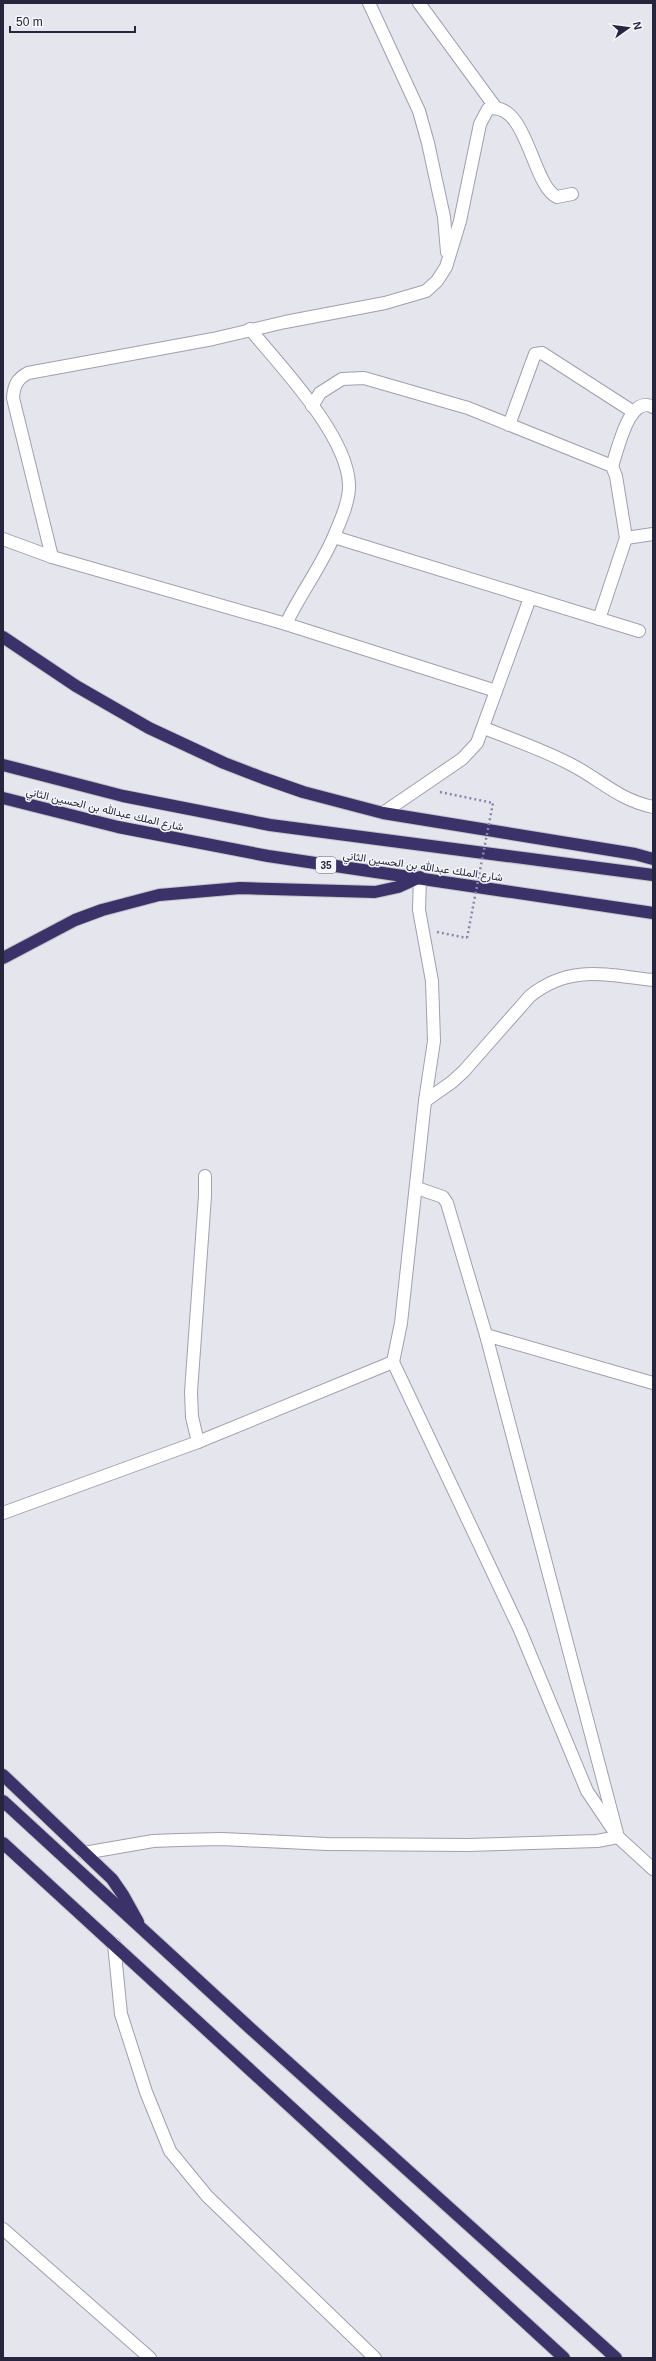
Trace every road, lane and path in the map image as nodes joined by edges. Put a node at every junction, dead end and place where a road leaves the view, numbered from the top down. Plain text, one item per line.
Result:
1 (369, 3) edge
2 (419, 3) edge
3 (496, 108) junction
4 (572, 194) dead end
5 (446, 268) junction
6 (250, 330) junction
7 (312, 406) junction
8 (653, 407) edge
9 (632, 411) junction
10 (509, 425) junction
11 (612, 466) junction
12 (653, 534) edge
13 (334, 537) junction
14 (3, 538) edge
15 (626, 538) junction
16 (52, 557) junction
17 (530, 598) junction
18 (599, 619) junction
19 (286, 624) junction
20 (640, 631) dead end
21 (3, 637) edge
22 (496, 690) junction
23 (484, 728) junction
24 (3, 765) edge
25 (458, 797) dead end
26 (3, 798) edge
27 (653, 807) edge
28 (383, 813) junction
29 (653, 859) edge
30 (653, 874) edge
31 (420, 877) junction
32 (653, 912) edge
33 (446, 934) dead end
34 (3, 958) edge
35 (653, 980) edge
36 (425, 1101) junction
37 (205, 1176) dead end
38 (417, 1188) junction
39 (486, 1335) junction
40 (393, 1362) junction
41 (653, 1383) edge
42 (198, 1442) junction
43 (3, 1513) edge
44 (3, 1775) edge
45 (3, 1801) edge
46 (618, 1837) junction
47 (3, 1843) edge
48 (84, 1853) junction
49 (653, 1869) edge
50 (141, 1929) junction
51 (114, 1944) junction
52 (3, 2229) edge
53 (150, 2358) edge
54 (375, 2358) edge
55 (564, 2358) edge
56 (616, 2358) edge

1 - 5 street
2 - 3 street
3 - 4 street
3 - 5 street
5 - 6 street
6 - 7 street
6 - 16 street
7 - 10 street
7 - 13 street
8 - 9 street
9 - 10 street
9 - 11 street
10 - 11 street
11 - 15 street
12 - 15 street
13 - 17 street
13 - 19 street
14 - 16 street
15 - 18 street
16 - 19 street
17 - 18 street
17 - 22 street
18 - 20 street
19 - 22 street
21 - 28 highway
22 - 23 street
23 - 27 street
23 - 28 street
24 - 30 highway, شارع الملك عبدالله بن الحسين الثاني
25 - 33 path, bridge
26 - 31 highway, شارع الملك عبدالله بن الحسين الثاني / 35
28 - 29 highway
31 - 32 highway, شارع الملك عبدالله بن الحسين الثاني / 35
31 - 34 highway
31 - 36 street
35 - 36 street
36 - 38 street
37 - 42 street
38 - 39 street
38 - 40 street
39 - 41 street
39 - 46 street
40 - 42 street
40 - 46 street
42 - 43 street
44 - 48 highway
45 - 50 highway
46 - 48 street
46 - 49 street
47 - 51 highway
48 - 50 highway
50 - 56 highway
51 - 54 street
51 - 55 highway
52 - 53 street

